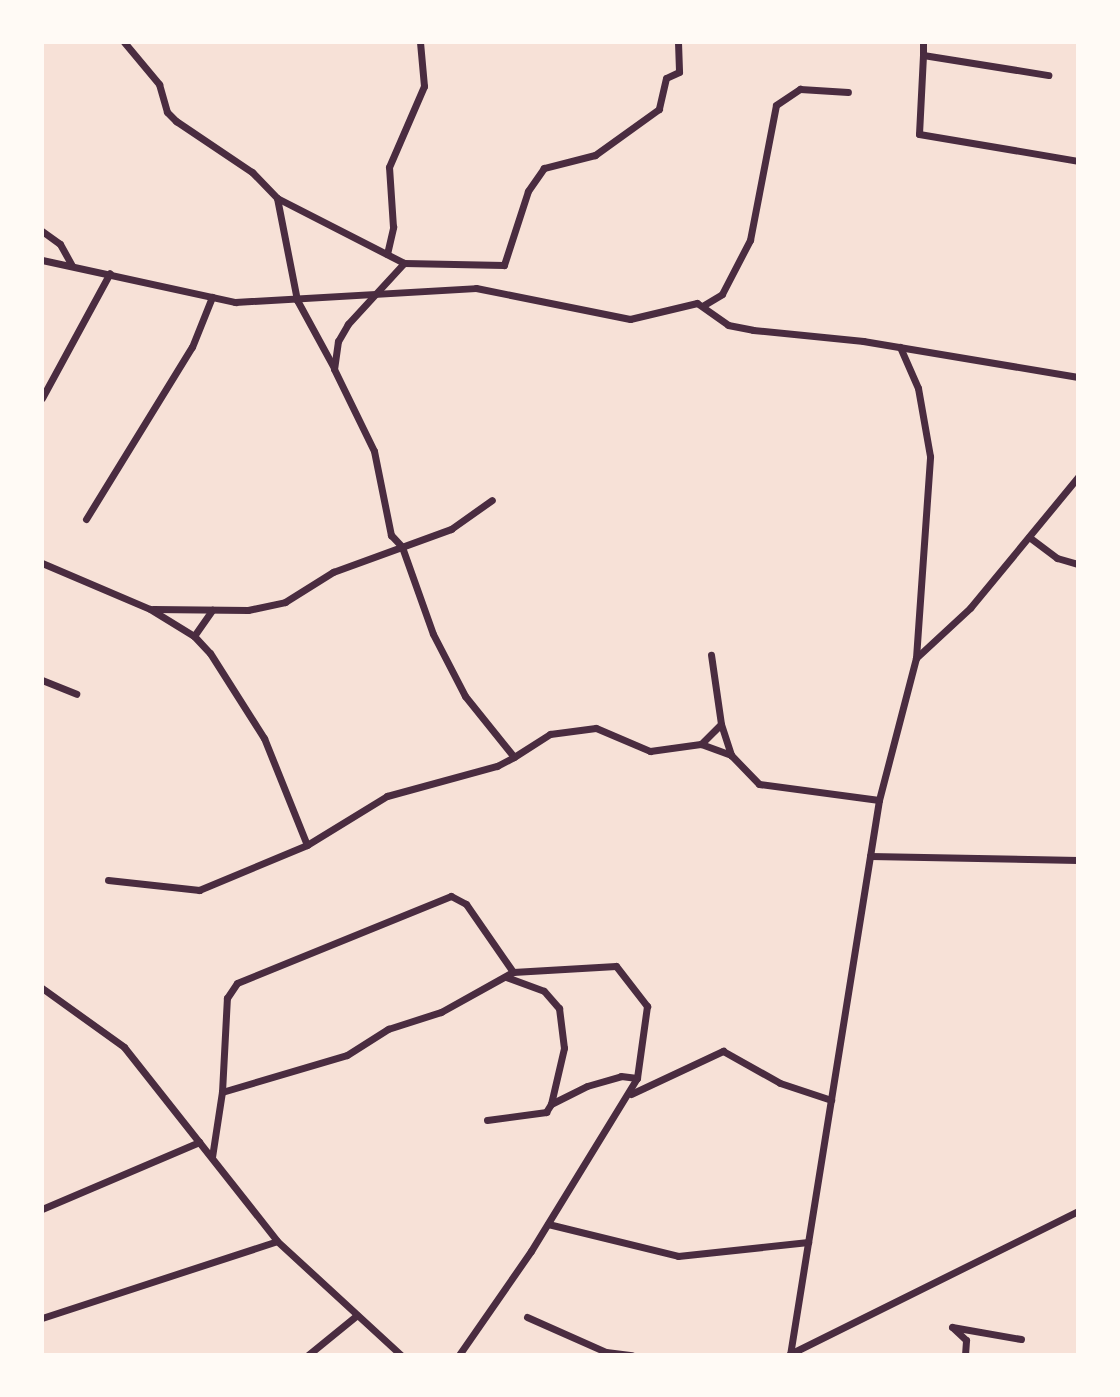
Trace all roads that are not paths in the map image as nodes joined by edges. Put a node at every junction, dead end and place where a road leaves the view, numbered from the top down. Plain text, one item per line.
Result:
1 (124, 42) edge
2 (420, 42) edge
3 (678, 42) edge
4 (923, 42) edge
5 (923, 55) junction
6 (1048, 75) dead end
7 (848, 92) dead end
8 (1078, 161) edge
9 (277, 198) junction
10 (42, 231) edge
11 (387, 254) junction
12 (42, 260) edge
13 (404, 263) junction
14 (72, 266) junction
15 (110, 273) junction
16 (372, 295) junction
17 (212, 297) junction
18 (297, 300) junction
19 (704, 305) junction
20 (900, 347) junction
21 (334, 369) junction
22 (1078, 377) edge
23 (42, 398) edge
24 (1078, 477) edge
25 (492, 500) dead end
26 (86, 519) dead end
27 (391, 535) junction
28 (1029, 537) junction
29 (402, 547) junction
30 (383, 552) junction
31 (42, 563) edge
32 (1078, 564) edge
33 (150, 609) junction
34 (212, 610) junction
35 (194, 636) junction
36 (711, 655) dead end
37 (916, 658) junction
38 (42, 680) edge
39 (76, 694) dead end
40 (721, 724) junction
41 (701, 744) junction
42 (731, 755) junction
43 (514, 757) junction
44 (879, 800) junction
45 (307, 845) junction
46 (870, 856) junction
47 (1078, 860) edge
48 (108, 880) dead end
49 (509, 974) junction
50 (42, 988) edge
51 (637, 1078) junction
52 (222, 1092) junction
53 (629, 1095) junction
54 (831, 1100) junction
55 (551, 1104) junction
56 (487, 1120) dead end
57 (199, 1142) junction
58 (212, 1157) junction
59 (42, 1209) edge
60 (1076, 1215) edge
61 (548, 1224) junction
62 (277, 1241) junction
63 (808, 1242) junction
64 (357, 1315) junction
65 (527, 1317) dead end
66 (42, 1318) edge
67 (1021, 1339) dead end
68 (308, 1355) edge
69 (401, 1355) edge
70 (459, 1355) edge
71 (632, 1355) edge
72 (789, 1355) edge
73 (965, 1355) edge

1 - 9 street
2 - 11 street
3 - 13 street
4 - 5 street
5 - 6 street
5 - 8 street
7 - 19 street
9 - 11 street
9 - 18 street
10 - 14 street
11 - 13 street
12 - 14 street
13 - 16 street
14 - 15 street
15 - 17 street
15 - 23 street
16 - 18 street
16 - 19 street
16 - 21 street
17 - 18 street
17 - 26 street
18 - 21 street
19 - 20 street
20 - 22 street
20 - 37 street
21 - 27 street
24 - 28 street
25 - 29 street
27 - 29 street
27 - 30 street
28 - 32 street
28 - 37 street
29 - 30 street
29 - 43 street
30 - 34 street
31 - 33 street
33 - 34 street
33 - 35 street
34 - 35 street
35 - 45 street
36 - 40 street
37 - 44 street
38 - 39 street
40 - 41 street
40 - 42 street
41 - 42 street
41 - 43 street
42 - 44 street
43 - 45 street
44 - 46 street
45 - 48 street
46 - 47 street
46 - 54 street
49 - 51 street
49 - 52 street
49 - 52 street
49 - 55 street
50 - 57 street
51 - 53 street
51 - 55 street
52 - 58 street
53 - 54 street
53 - 61 street
54 - 63 street
55 - 56 street
57 - 58 street
57 - 59 street
58 - 62 street
60 - 72 street
61 - 63 street
61 - 70 street
62 - 64 street
62 - 66 street
63 - 72 street
64 - 68 street
64 - 69 street
65 - 71 street
67 - 73 street

